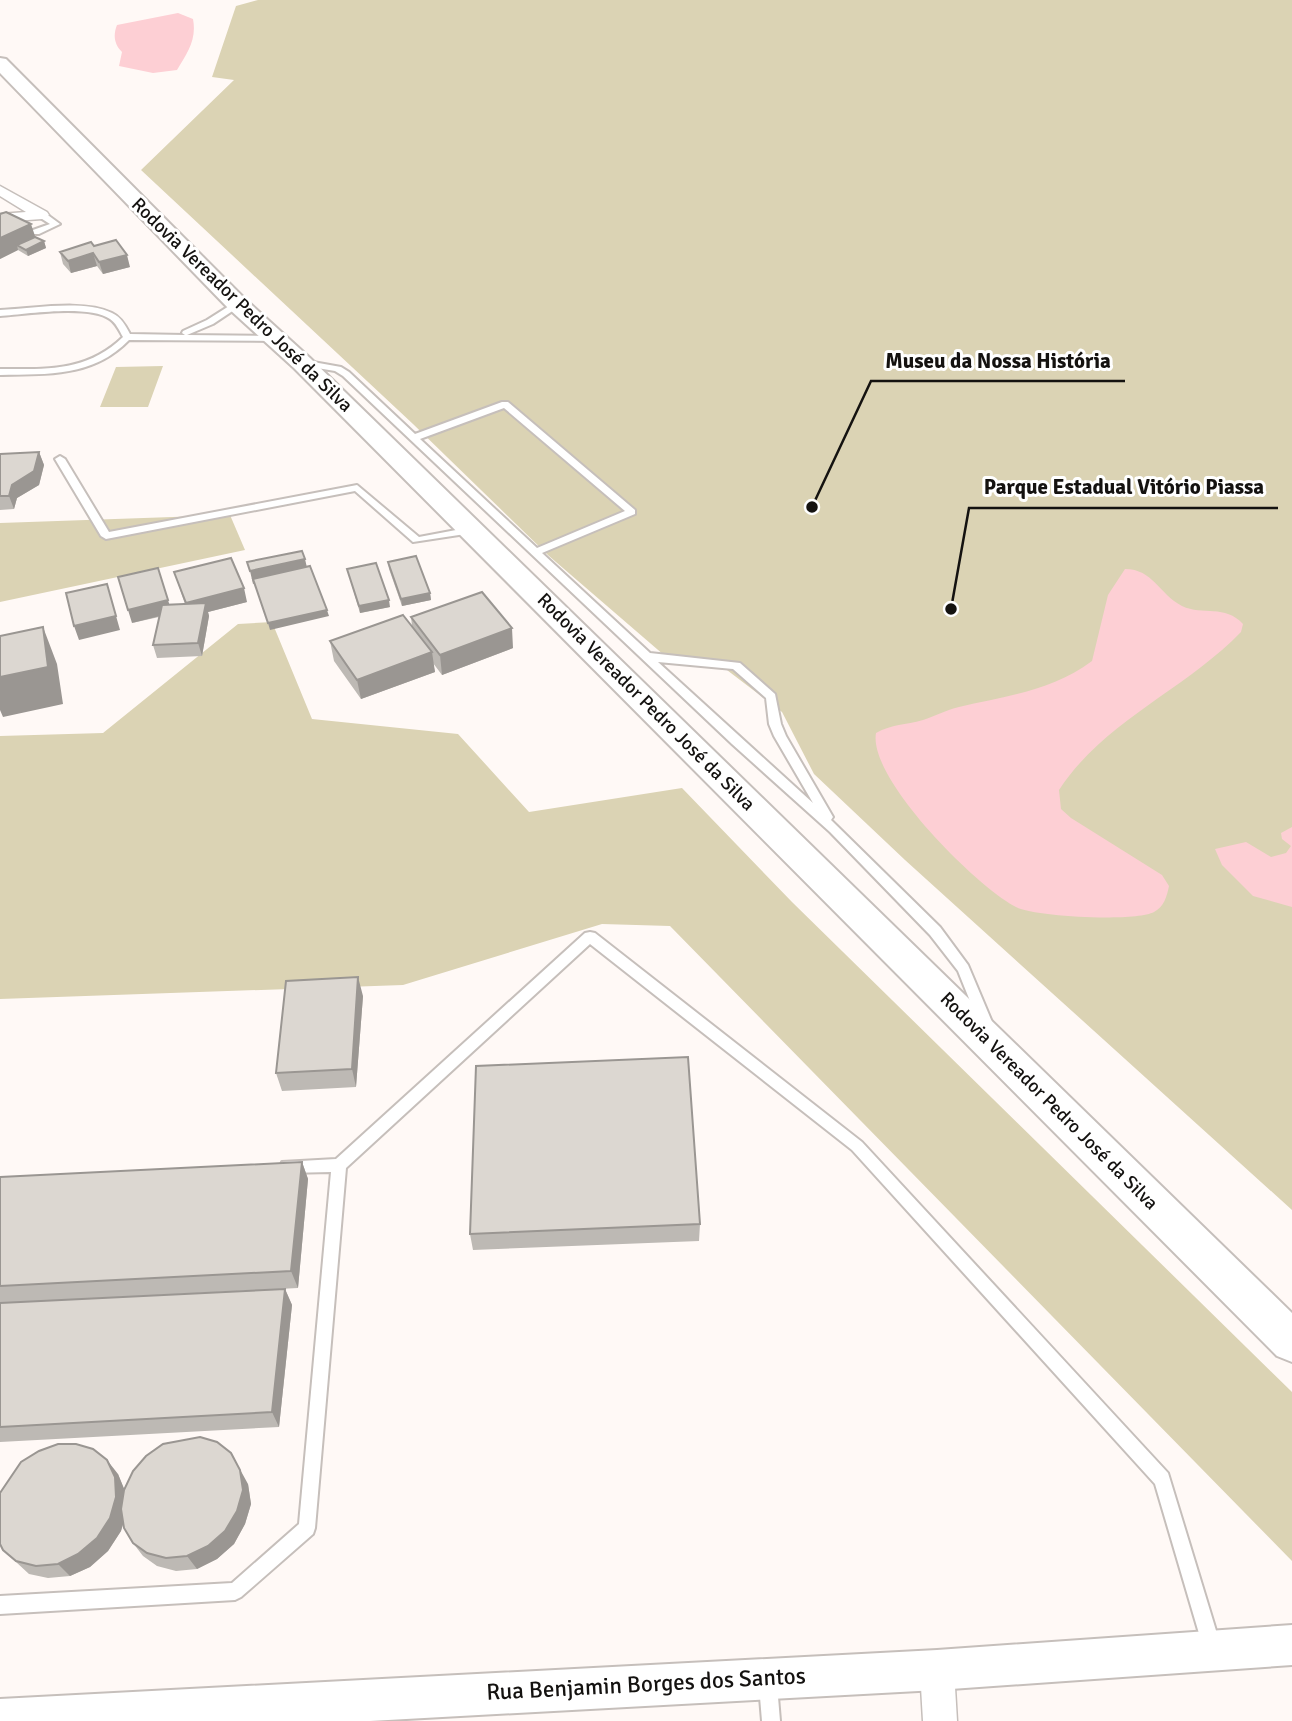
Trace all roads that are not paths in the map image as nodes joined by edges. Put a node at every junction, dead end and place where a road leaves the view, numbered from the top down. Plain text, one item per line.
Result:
1 (0, 62) edge
2 (0, 190) edge
3 (41, 215) junction
4 (0, 218) edge
5 (36, 232) dead end
6 (237, 304) junction
7 (0, 313) edge
8 (179, 335) junction
9 (127, 337) junction
10 (276, 339) junction
11 (302, 363) junction
12 (0, 372) edge
13 (416, 438) junction
14 (60, 459) dead end
15 (472, 530) junction
16 (536, 552) junction
17 (649, 657) junction
18 (834, 830) junction
19 (996, 1049) junction
20 (339, 1165) junction
21 (271, 1168) edge
22 (1292, 1342) edge
23 (0, 1605) edge
24 (1292, 1646) edge
25 (1213, 1651) junction
26 (937, 1670) junction
27 (767, 1677) junction
28 (0, 1720) edge
29 (771, 1721) edge
30 (940, 1721) edge

1 - 6 main road, Rodovia Vereador Pedro José da Silva
2 - 3 street
3 - 4 street
3 - 5 lane
6 - 8 lane
6 - 10 main road, Rodovia Vereador Pedro José da Silva
7 - 9 lane
8 - 9 lane
8 - 10 lane
9 - 12 lane
10 - 11 main road, Rodovia Vereador Pedro José da Silva
11 - 13 lane
11 - 15 main road, Rodovia Vereador Pedro José da Silva
13 - 16 lane
13 - 16 lane
14 - 15 lane
15 - 19 main road, Rodovia Vereador Pedro José da Silva
16 - 17 lane
17 - 18 lane
17 - 18 lane
18 - 19 lane
19 - 22 main road, Rodovia Vereador Pedro José da Silva
20 - 21 lane
20 - 23 lane
20 - 25 lane
24 - 25 street, Rua Benjamin Borges dos Santos
25 - 26 street, Rua Benjamin Borges dos Santos
26 - 27 street, Rua Benjamin Borges dos Santos
26 - 30 street
27 - 28 street, Rua Benjamin Borges dos Santos
27 - 29 lane

